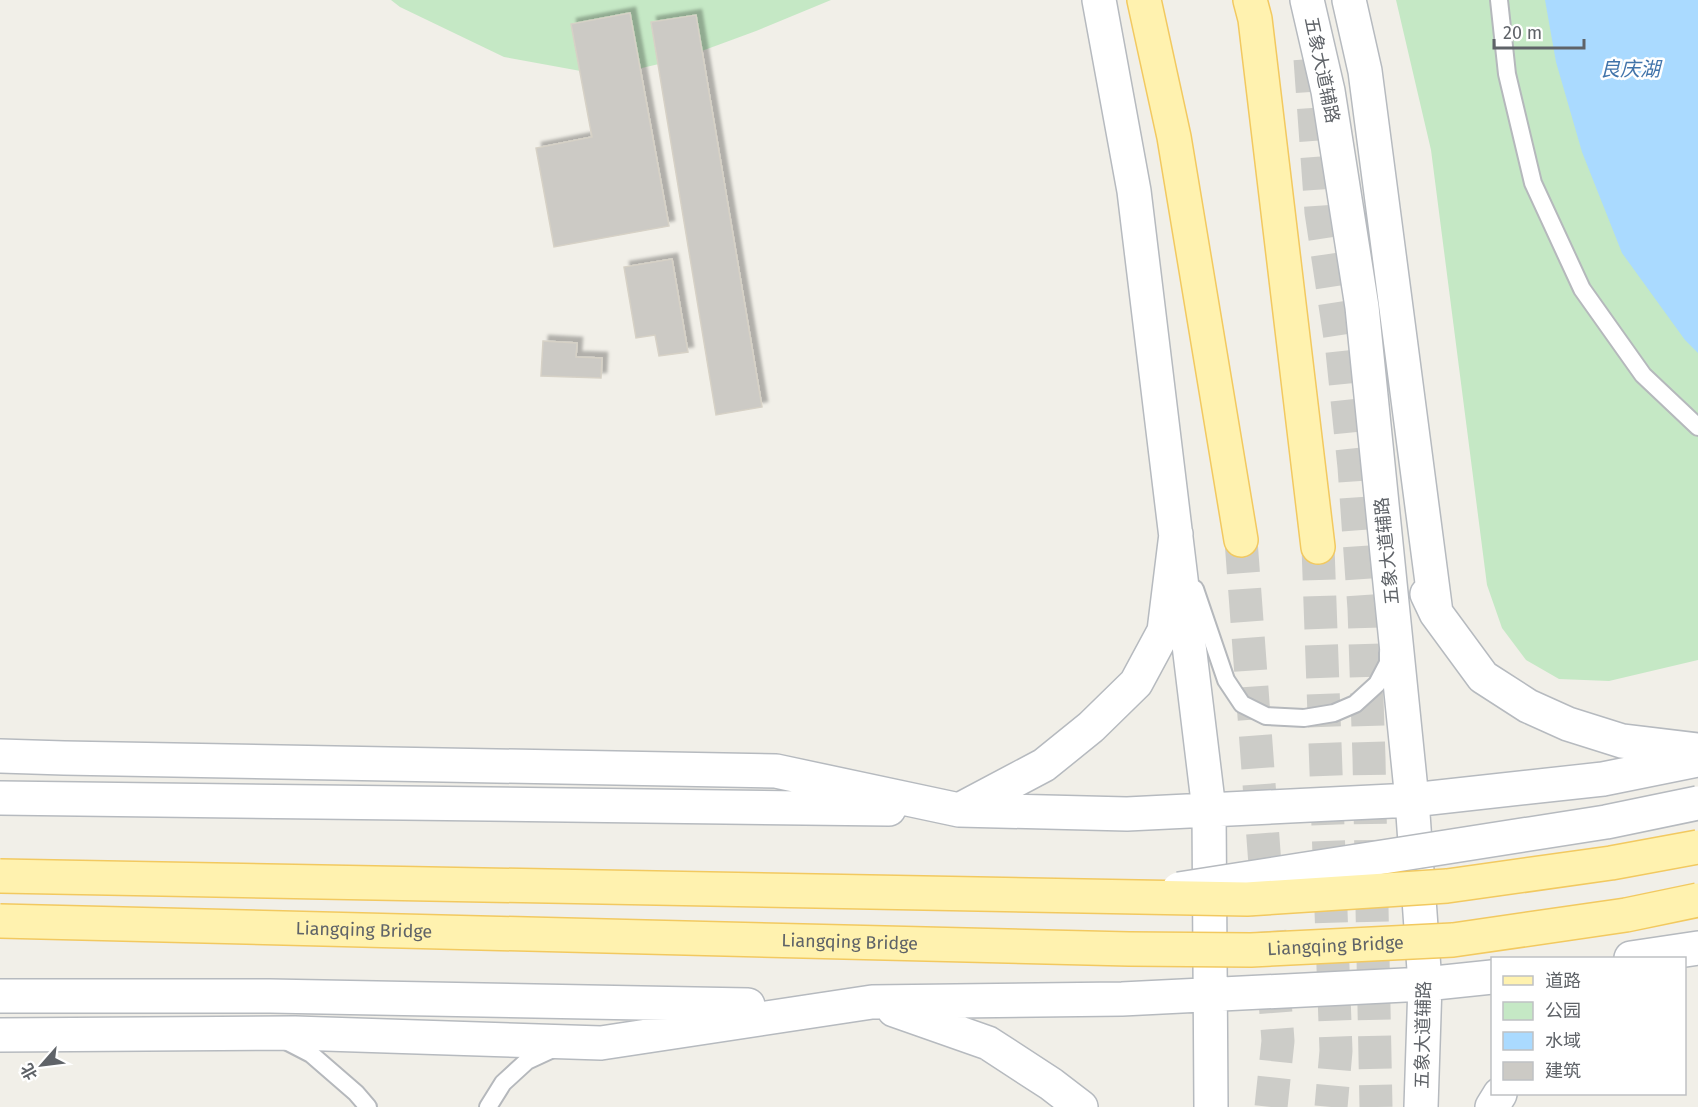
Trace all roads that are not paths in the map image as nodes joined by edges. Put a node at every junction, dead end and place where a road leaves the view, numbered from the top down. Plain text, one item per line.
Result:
1 (1099, 0) edge
2 (1144, 0) edge
3 (1251, 0) edge
4 (1307, 0) edge
5 (1349, 0) edge
6 (1499, 0) edge
7 (1698, 427) edge
8 (1380, 485) junction
9 (1176, 534) junction
10 (1242, 540) tunnel mouth
11 (1318, 547) tunnel mouth
12 (1391, 591) junction
13 (1436, 612) junction
14 (0, 739) edge
15 (1698, 750) edge
16 (0, 756) edge
17 (64, 758) junction
18 (1698, 760) edge
19 (0, 798) edge
20 (1412, 800) junction
21 (1698, 803) edge
22 (959, 810) junction
23 (1209, 810) junction
24 (1698, 847) edge
25 (0, 876) edge
26 (1127, 897) junction
27 (1698, 900) edge
28 (0, 921) edge
29 (1698, 949) edge
30 (1638, 957) edge
31 (1682, 957) edge
32 (1491, 976) edge
33 (1425, 984) junction
34 (1211, 995) junction
35 (0, 996) edge
36 (872, 1002) junction
37 (271, 1033) junction
38 (0, 1035) edge
39 (567, 1042) junction
40 (368, 1107) edge
41 (488, 1107) edge
42 (1081, 1107) edge
43 (1211, 1107) edge
44 (1421, 1107) edge

1 - 9 main road
2 - 10 main road
3 - 11 main road
4 - 8 main road, 五象大道辅路
5 - 13 main road
6 - 7 lane
8 - 12 main road, 五象大道辅路
8 - 13 main road
9 - 12 lane
9 - 22 main road
9 - 23 main road
12 - 20 main road, 五象大道辅路
13 - 15 main road
14 - 17 main road
16 - 17 main road
17 - 22 main road
18 - 20 main road
19 - 22 main road
20 - 23 main road
20 - 33 main road, 五象大道辅路
21 - 26 main road, bridge
22 - 23 main road
23 - 34 main road
24 - 26 main road, bridge
25 - 26 main road, bridge
27 - 28 main road, Liangqing Bridge, bridge
29 - 30 main road
29 - 31 main road
32 - 33 main road
33 - 34 main road
33 - 44 main road, 五象大道辅路
34 - 36 main road
34 - 43 main road
35 - 36 main road
36 - 39 main road
36 - 42 main road
37 - 38 main road
37 - 39 main road
37 - 40 lane
39 - 41 lane

